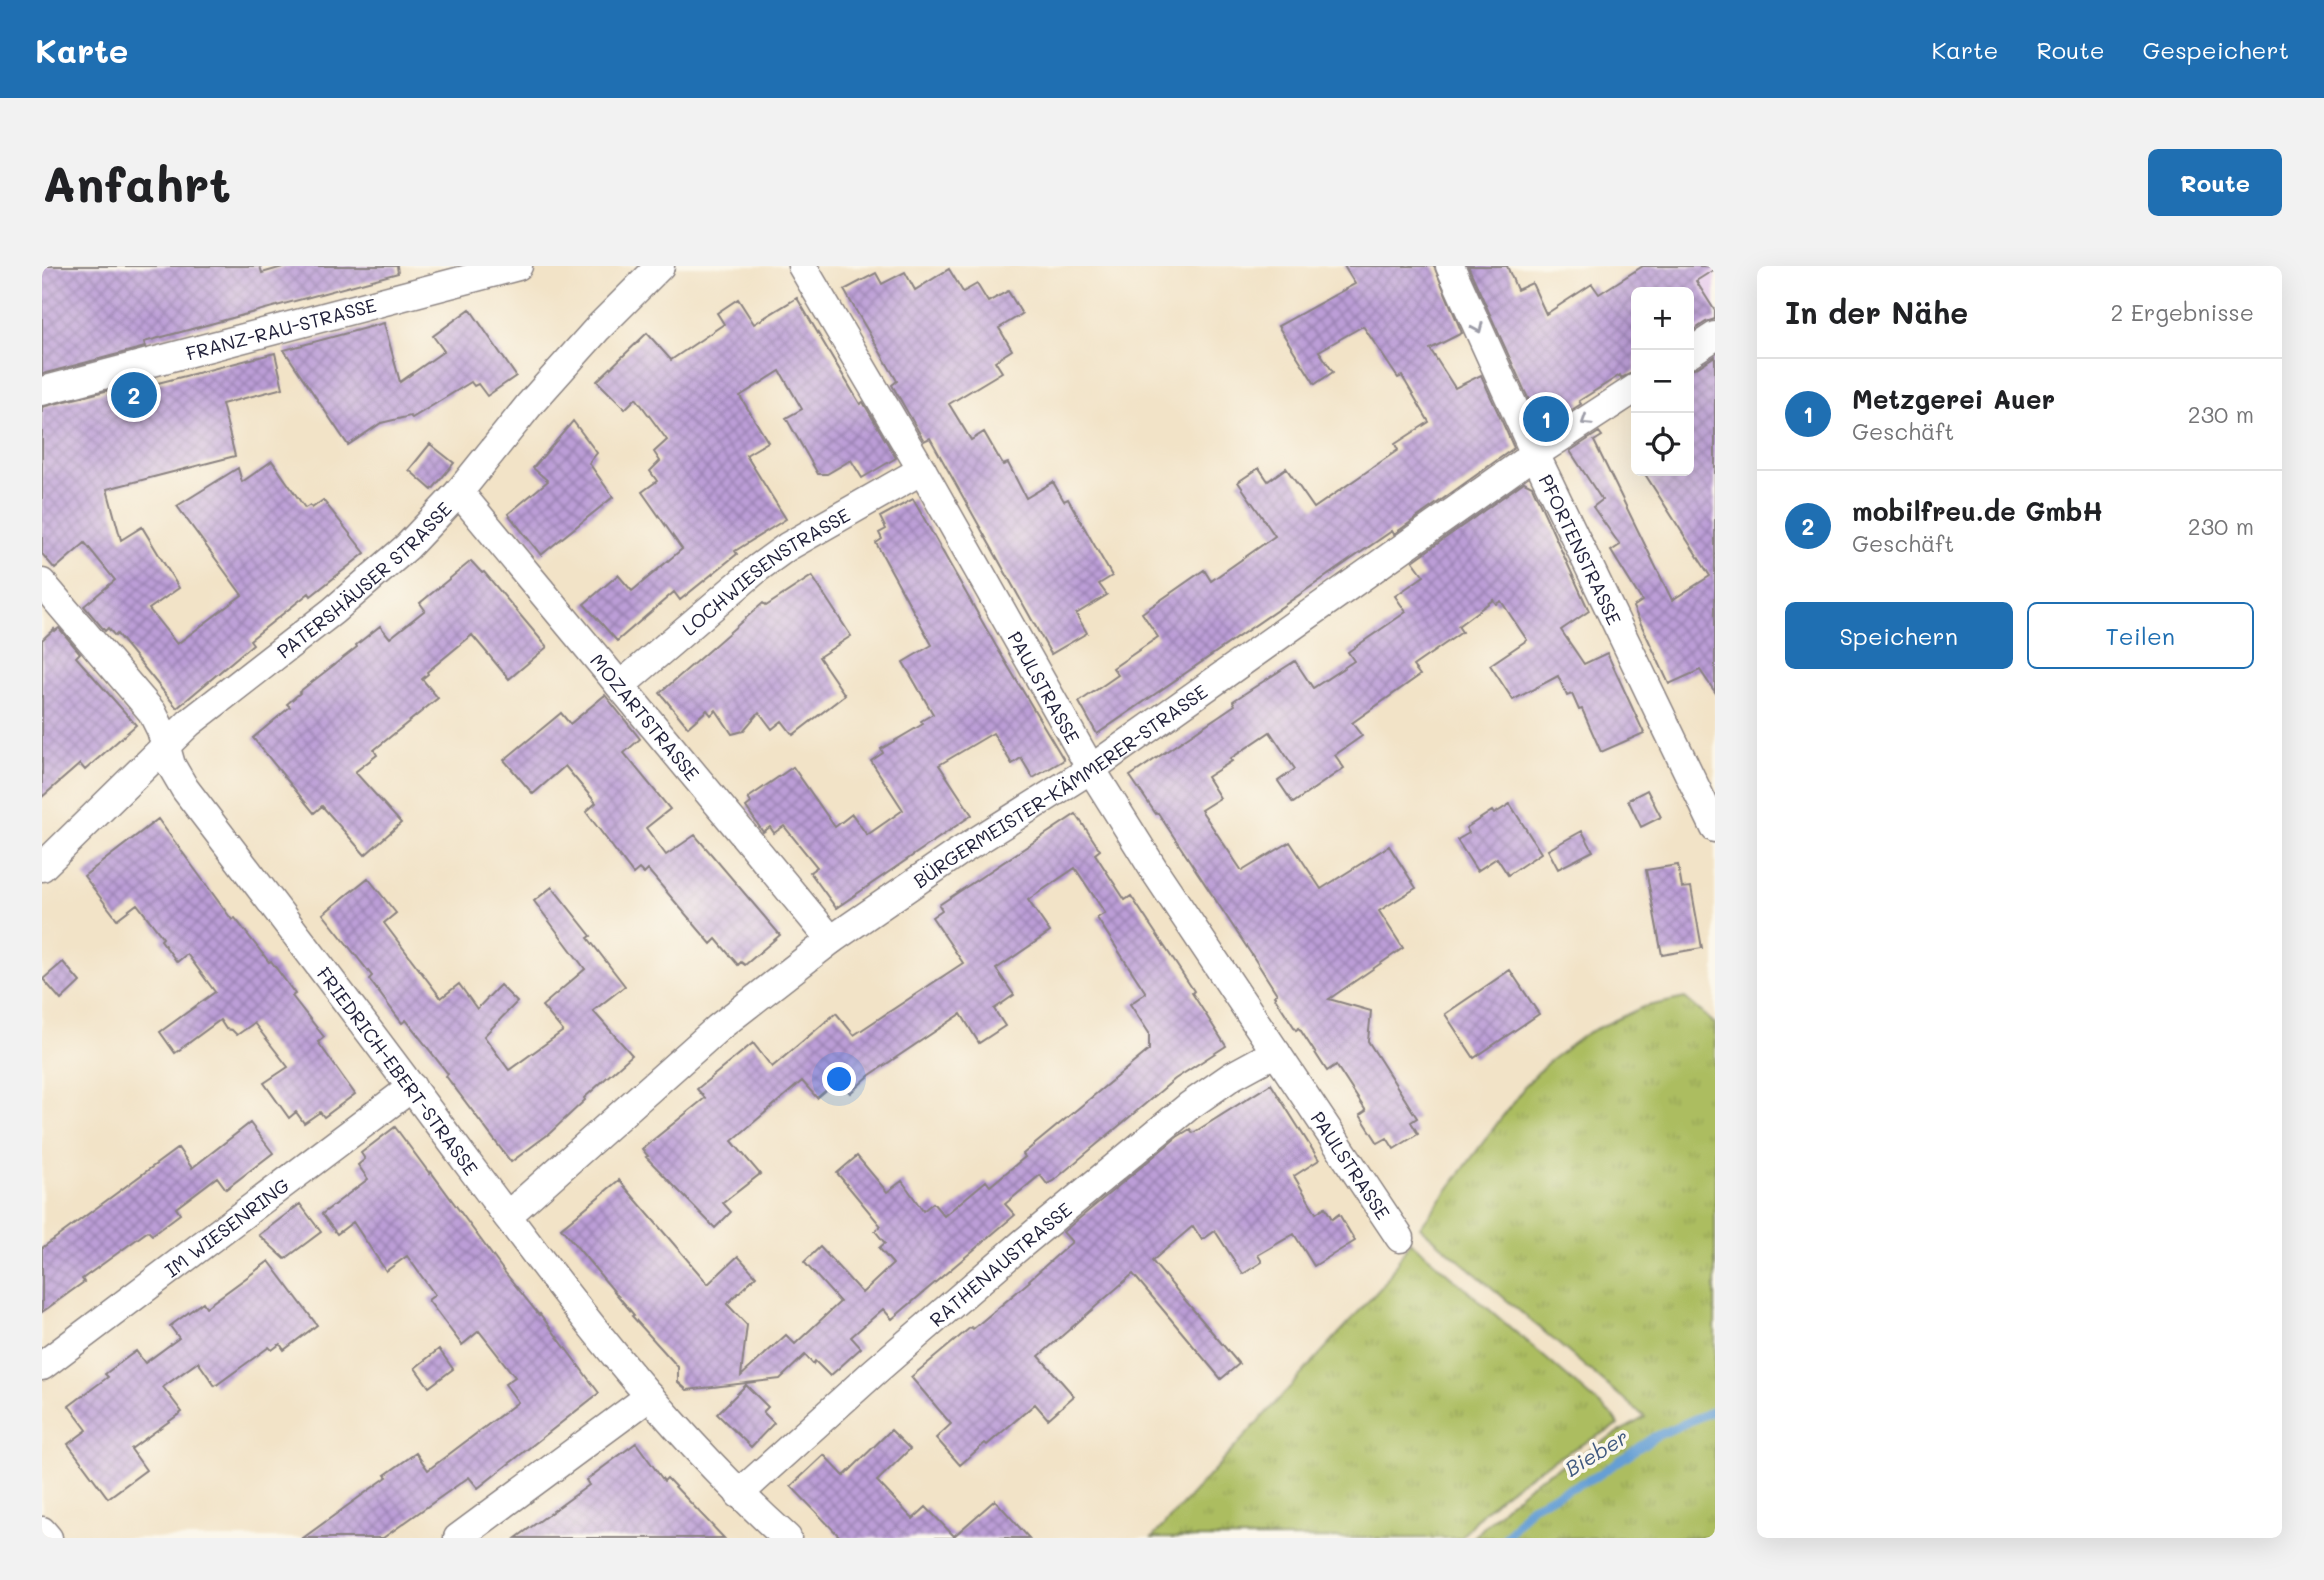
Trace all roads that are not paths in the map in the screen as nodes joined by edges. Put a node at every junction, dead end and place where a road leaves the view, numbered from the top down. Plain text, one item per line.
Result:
1 (518, 266) edge
2 (660, 266) edge
3 (802, 266) edge
4 (1450, 266) edge
5 (1715, 336) edge
6 (1694, 350) edge
7 (42, 391) edge
8 (1631, 391) edge
9 (1535, 454) junction
10 (922, 470) junction
11 (459, 492) junction
12 (42, 583) edge
13 (620, 686) junction
14 (166, 747) junction
15 (1091, 769) junction
16 (1714, 822) edge
17 (42, 867) edge
18 (831, 940) junction
19 (1276, 1052) junction
20 (412, 1087) junction
21 (508, 1216) junction
22 (1400, 1238) dead end
23 (42, 1366) edge
24 (650, 1396) junction
25 (739, 1494) junction
26 (42, 1531) edge
27 (48, 1538) edge
28 (458, 1538) edge
29 (787, 1538) edge

1 - 7 street, FRANZ-RAU-STRASSE
2 - 11 street, PATERSHÄUSER STRASSE
3 - 10 street, PAULSTRASSE
4 -> 9 street, PFORTENSTRASSE
5 - 6 street
8 -> 9 street, BÜRGERMEISTER-KÄMMERER-STRASSE
9 - 15 street, BÜRGERMEISTER-KÄMMERER-STRASSE
9 - 16 street, PFORTENSTRASSE
10 - 13 street, LOCHWIESENSTRASSE
10 - 15 street, PAULSTRASSE
11 - 13 street, MOZARTSTRASSE
11 - 14 street, PATERSHÄUSER STRASSE
12 - 14 street, FRIEDRICH-EBERT-STRASSE
13 - 18 street, MOZARTSTRASSE
14 - 17 street, PATERSHÄUSER STRASSE
14 - 20 street, FRIEDRICH-EBERT-STRASSE
15 - 18 street, BÜRGERMEISTER-KÄMMERER-STRASSE
15 - 19 street, PAULSTRASSE
18 - 21 street, BÜRGERMEISTER-KÄMMERER-STRASSE
19 - 22 street, PAULSTRASSE
19 - 25 street, RATHENAUSTRASSE
20 - 21 street, FRIEDRICH-EBERT-STRASSE
20 - 23 street, IM WIESENRING
21 - 24 street, FRIEDRICH-EBERT-STRASSE
24 - 25 street, FRIEDRICH-EBERT-STRASSE
24 - 28 street
25 - 29 street, FRIEDRICH-EBERT-STRASSE
26 - 27 street

